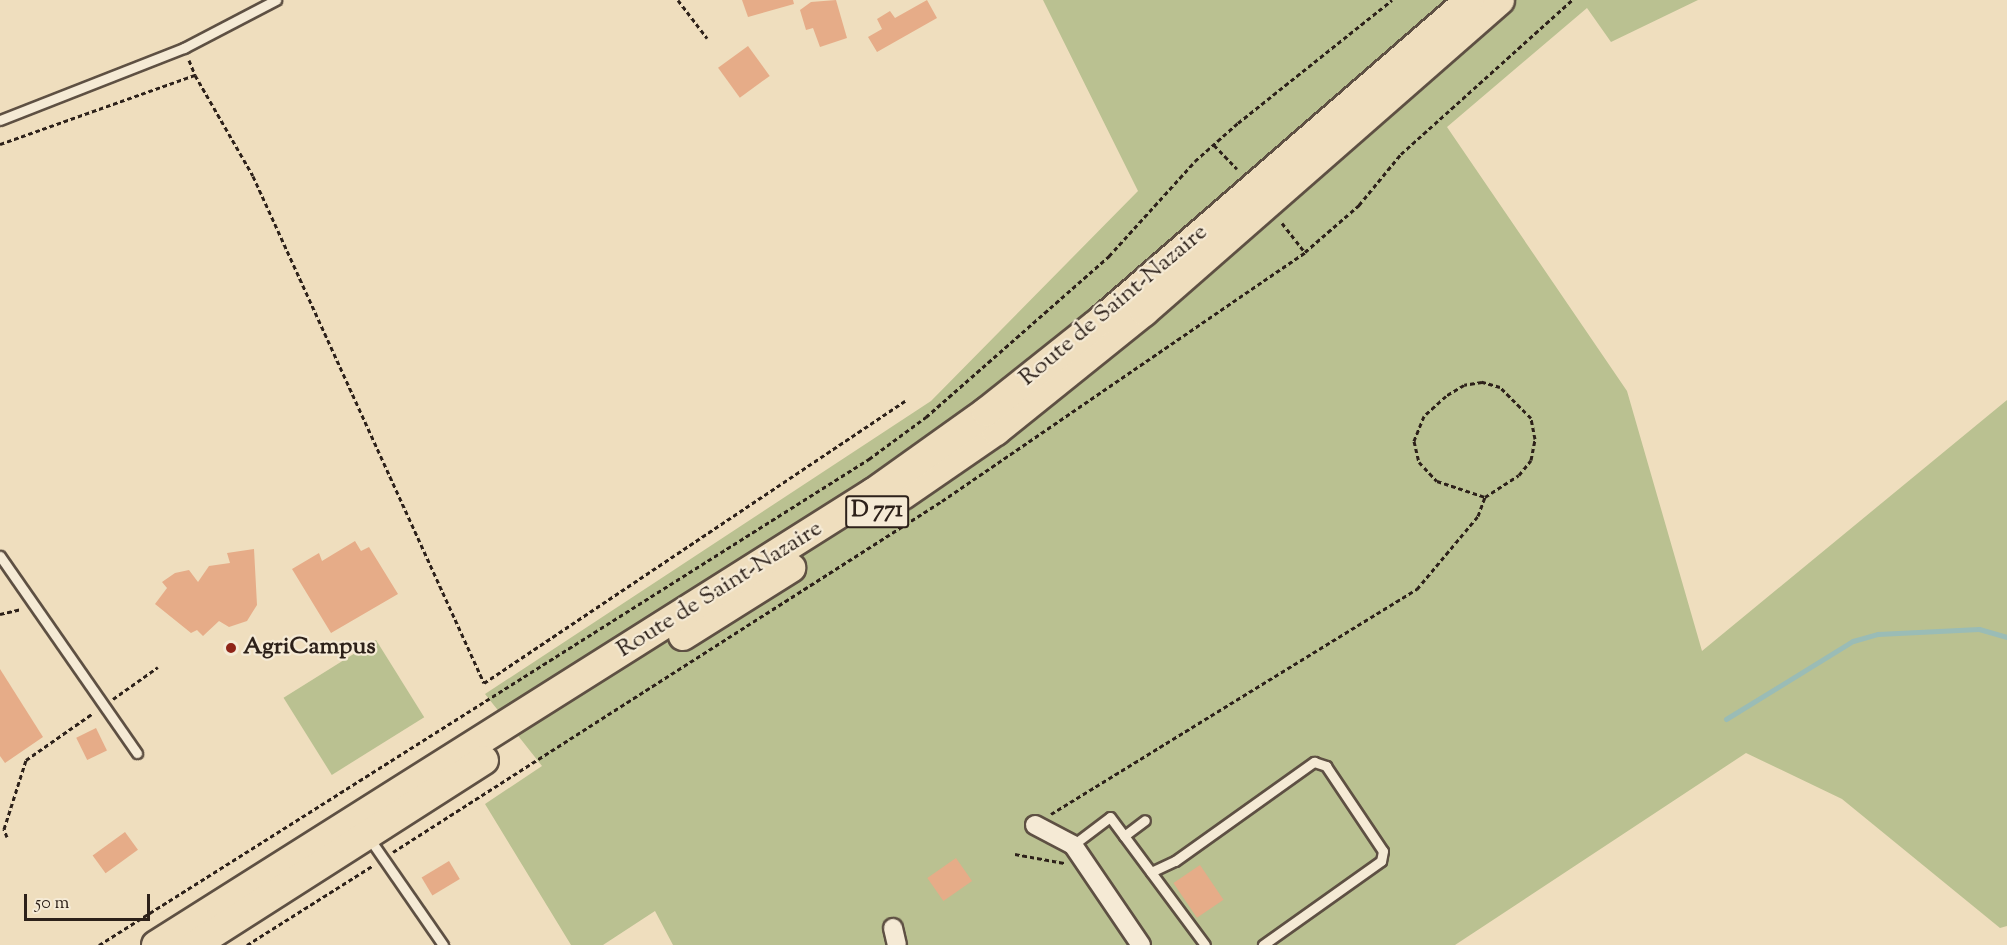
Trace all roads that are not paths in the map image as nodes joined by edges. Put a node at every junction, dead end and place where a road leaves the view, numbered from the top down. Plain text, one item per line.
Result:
1 (276, 0) edge
2 (1469, 0) edge
3 (1500, 0) edge
4 (0, 120) edge
5 (0, 556) edge
6 (137, 753) dead end
7 (1145, 820) dead end
8 (1035, 825) road end
9 (368, 836) junction
10 (1124, 836) junction
11 (1073, 844) junction
12 (1151, 872) junction
13 (156, 945) edge
14 (195, 945) edge
15 (443, 945) edge
16 (1141, 945) edge
17 (1205, 945) edge
18 (1263, 945) edge

1 - 4 lane
2 - 13 main road, Route de Saint-Nazaire
3 - 9 main road, Route de Saint-Nazaire / D 771
5 - 6 lane
7 - 10 lane
8 - 11 street
9 - 14 main road, Route de Saint-Nazaire / D 771
9 - 15 lane
10 - 11 lane
10 - 12 lane
11 - 16 street
12 - 17 lane
12 - 18 lane

